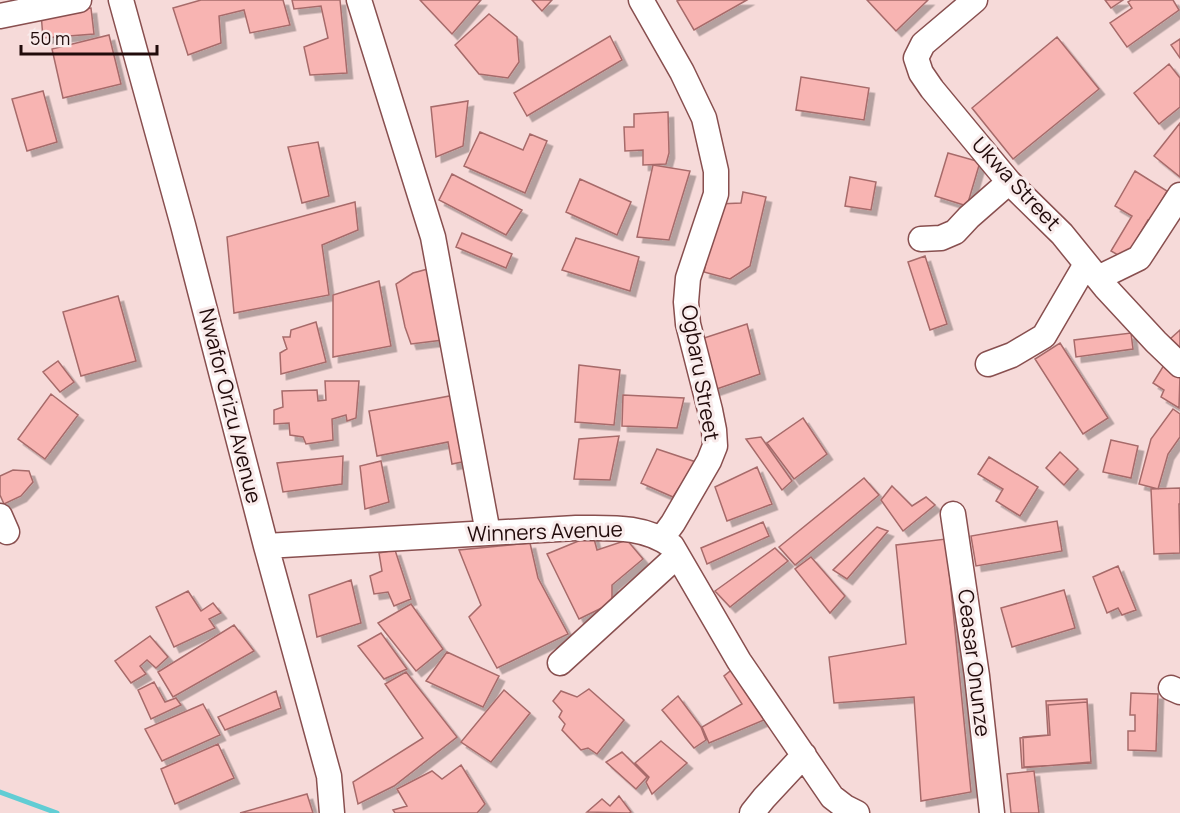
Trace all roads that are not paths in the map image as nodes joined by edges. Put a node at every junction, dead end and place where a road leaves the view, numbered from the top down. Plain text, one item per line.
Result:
1 (79, 0) edge
2 (122, 0) edge
3 (359, 0) edge
4 (640, 0) edge
5 (975, 0) edge
6 (0, 16) edge
7 (1010, 182) junction
8 (1180, 195) edge
9 (921, 239) dead end
10 (1092, 271) junction
11 (988, 364) dead end
12 (1180, 365) edge
13 (953, 514) dead end
14 (489, 533) junction
15 (266, 546) junction
16 (669, 547) junction
17 (560, 663) dead end
18 (804, 755) junction
19 (765, 808) edge
20 (332, 813) edge
21 (857, 813) edge
22 (992, 813) edge

1 - 6 street
2 - 15 street, Nwafor Orizu Avenue
3 - 14 street
4 - 16 street, Ogbaru Street
5 - 7 street, Ukwa Street
7 - 9 street
7 - 10 street, Ukwa Street
8 - 10 street
10 - 11 street
10 - 12 street, Ukwa Street
13 - 22 street, Ceasar Onunze
14 - 15 street, Winners Avenue
14 - 16 street, Winners Avenue
15 - 20 street, Nwafor Orizu Avenue
16 - 17 street, Ogbaru Street
16 - 18 street
18 - 19 street
18 - 21 street

